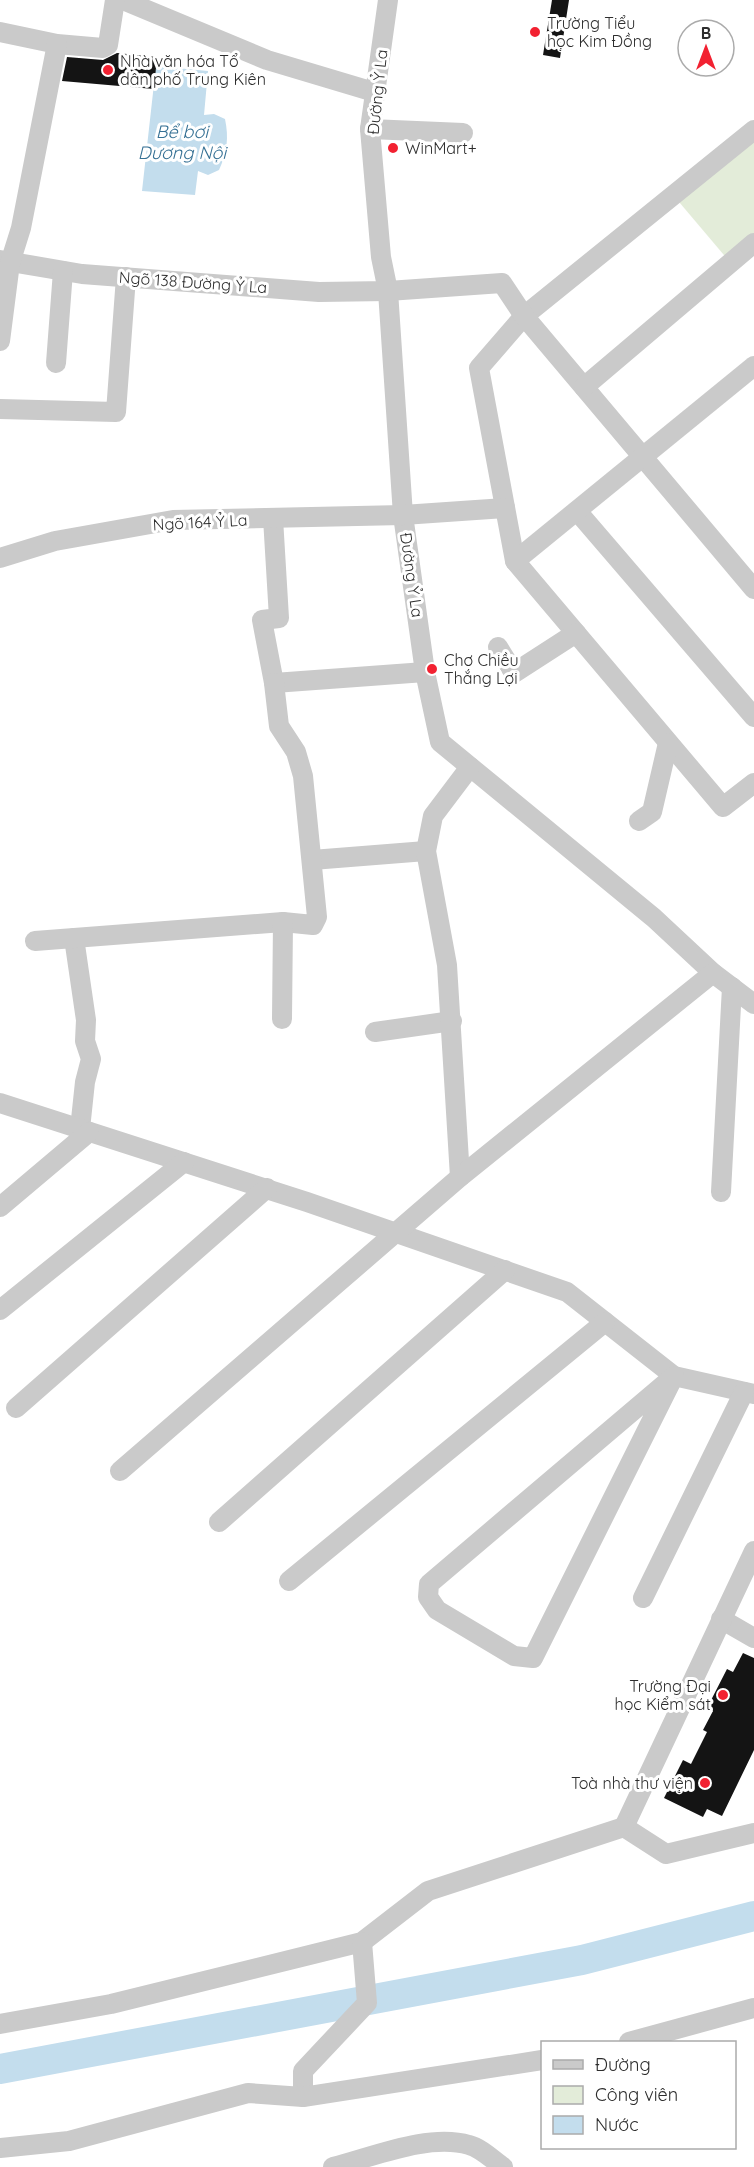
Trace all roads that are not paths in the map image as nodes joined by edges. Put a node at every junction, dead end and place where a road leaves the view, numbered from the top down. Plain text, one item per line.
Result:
1 (115, 0) edge
2 (123, 0) edge
3 (388, 0) edge
4 (0, 32) edge
5 (57, 44) junction
6 (374, 92) junction
7 (370, 129) junction
8 (754, 130) edge
9 (463, 133) dead end
10 (754, 243) edge
11 (5, 261) edge
12 (63, 271) junction
13 (126, 277) junction
14 (388, 291) junction
15 (524, 316) junction
16 (0, 341) edge
17 (56, 363) dead end
18 (754, 366) edge
19 (584, 387) junction
20 (0, 409) edge
21 (643, 457) junction
22 (505, 508) junction
23 (577, 511) junction
24 (403, 515) junction
25 (273, 518) junction
26 (0, 558) edge
27 (515, 561) junction
28 (754, 589) edge
29 (576, 633) junction
30 (498, 647) dead end
31 (425, 672) junction
32 (274, 683) junction
33 (754, 717) edge
34 (669, 743) junction
35 (470, 767) junction
36 (754, 783) edge
37 (639, 821) dead end
38 (426, 851) junction
39 (312, 860) junction
40 (283, 922) junction
41 (74, 938) junction
42 (34, 941) dead end
43 (713, 973) junction
44 (732, 987) junction
45 (754, 1004) edge
46 (282, 1019) dead end
47 (452, 1021) junction
48 (375, 1032) dead end
49 (0, 1103) edge
50 (85, 1130) junction
51 (184, 1162) junction
52 (460, 1177) junction
53 (267, 1188) junction
54 (721, 1192) dead end
55 (0, 1208) edge
56 (395, 1232) junction
57 (505, 1270) junction
58 (0, 1310) edge
59 (605, 1322) junction
60 (674, 1376) junction
61 (749, 1393) edge
62 (16, 1408) dead end
63 (120, 1471) dead end
64 (219, 1521) dead end
65 (754, 1551) edge
66 (289, 1581) dead end
67 (643, 1598) dead end
68 (721, 1619) junction
69 (754, 1638) edge
70 (624, 1827) junction
71 (754, 1833) edge
72 (362, 1942) junction
73 (754, 2008) edge
74 (0, 2024) edge
75 (636, 2041) edge
76 (541, 2060) edge
77 (303, 2097) junction
78 (0, 2148) edge
79 (333, 2167) edge
80 (503, 2167) edge

1 - 5 street
2 - 6 street
3 - 6 street, Đường Ỷ La
4 - 5 street
5 - 11 street
6 - 7 street, Đường Ỷ La
7 - 9 street
7 - 14 street, Đường Ỷ La
8 - 15 street
10 - 19 street
11 - 12 street, Ngõ 138 Đường Ỷ La
11 - 16 street
12 - 13 street, Ngõ 138 Đường Ỷ La
12 - 17 street
13 - 14 street, Ngõ 138 Đường Ỷ La
13 - 20 street
14 - 15 street, Ngõ 138 Đường Ỷ La
14 - 24 street, Đường Ỷ La
15 - 19 street
15 - 22 street
18 - 21 street
19 - 21 street
21 - 23 street
21 - 28 street
22 - 24 street, Ngõ 164 Ỷ La
22 - 27 street
23 - 27 street
23 - 33 street
24 - 25 street, Ngõ 164 Ỷ La
24 - 31 street, Đường Ỷ La
25 - 26 street, Ngõ 164 Ỷ La
25 - 32 street
27 - 29 street
29 - 30 street
29 - 34 street
31 - 32 street
31 - 35 street, Đường Ỷ La
32 - 39 street
34 - 36 street
34 - 37 street
35 - 38 street
35 - 43 street, Đường Ỷ La
38 - 39 street
38 - 47 street
39 - 40 street
40 - 41 street
40 - 46 street
41 - 42 street
41 - 50 street
43 - 44 street, Đường Ỷ La
43 - 52 street
44 - 45 street, Đường Ỷ La
44 - 54 street
47 - 48 street
47 - 52 street
49 - 50 street
50 - 51 street
50 - 55 street
51 - 53 street
51 - 58 street
52 - 56 street
53 - 56 street
53 - 62 street
56 - 57 street
56 - 63 street
57 - 59 street
57 - 64 street
59 - 60 street
59 - 66 street
60 - 60 street
60 - 61 street
61 - 67 street
65 - 68 street
68 - 69 street
68 - 70 street
70 - 71 street
70 - 72 street
72 - 74 street
72 - 77 street
73 - 75 street
76 - 77 street
77 - 78 street
79 - 80 street

